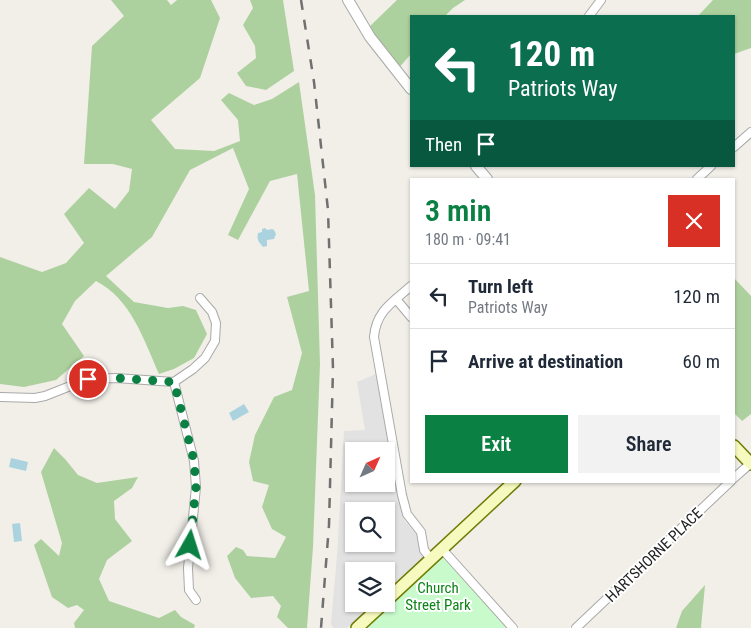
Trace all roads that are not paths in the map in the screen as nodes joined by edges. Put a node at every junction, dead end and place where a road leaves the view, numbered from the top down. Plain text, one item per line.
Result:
1 (348, 0) edge
2 (601, 0) edge
3 (590, 15) edge
4 (410, 88) edge
5 (751, 132) edge
6 (735, 146) edge
7 (477, 167) edge
8 (711, 167) edge
9 (486, 178) edge
10 (698, 178) edge
11 (410, 287) edge
12 (200, 298) dead end
13 (396, 299) junction
14 (410, 316) edge
15 (174, 382) junction
16 (0, 397) edge
17 (735, 447) edge
18 (751, 463) edge
19 (735, 477) edge
20 (513, 483) edge
21 (729, 483) edge
22 (442, 549) junction
23 (431, 559) junction
24 (395, 593) edge
25 (196, 600) dead end
26 (374, 612) edge
27 (357, 628) edge
28 (513, 628) edge
29 (576, 628) edge

1 - 4 street
2 - 3 street
5 - 6 street
7 - 9 street
8 - 10 street
11 - 13 street
12 - 15 street
13 - 14 street
13 - 23 street
15 - 16 street
15 - 25 street
17 - 18 main road
18 - 19 street
20 - 22 main road
21 - 29 street, HARTSHORNE PLACE
22 - 23 main road
22 - 28 street
23 - 24 main road
26 - 27 main road

